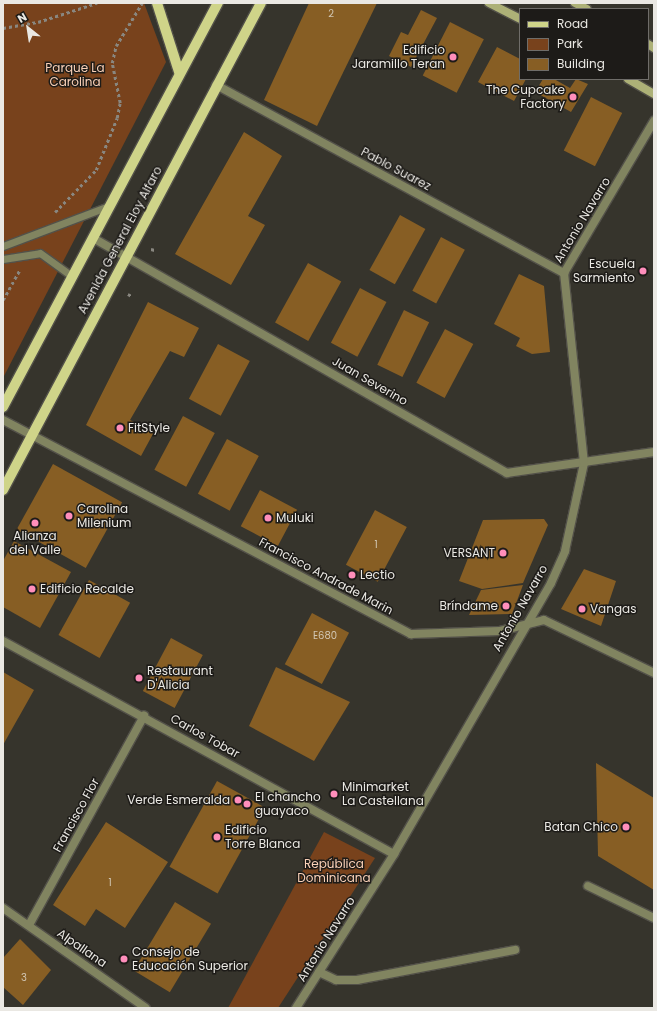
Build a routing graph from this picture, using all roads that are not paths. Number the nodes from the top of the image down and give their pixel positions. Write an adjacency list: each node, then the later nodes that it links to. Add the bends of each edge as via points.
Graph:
1 (157, 3): 8 (main road)
2 (218, 3): 8 (main road, Avenida General Eloy Alfaro)
3 (261, 3): 10 (main road, Avenida General Eloy Alfaro)
4 (489, 3): 7 (main road)
5 (575, 3): 6 (main road)
6 (585, 8)
7 (519, 18)
8 (179, 72): 13 (main road, Avenida General Eloy Alfaro)
9 (630, 80): 11 (main road)
10 (216, 85): 16 (main road, Avenida General Eloy Alfaro); 18 (street, Pablo Suarez)
11 (654, 94)
12 (654, 120): 18 (street, Antonio Navarro)
13 (109, 206): 14 (main road, Avenida General Eloy Alfaro); 15 (lane)
14 (92, 238): 16 (street, Juan Severino); 19 (main road, Avenida General Eloy Alfaro)
15 (3, 246)
16 (126, 257): 22 (main road, Avenida General Eloy Alfaro); 24 (street, Juan Severino, via 507,473)
17 (3, 259): 19 (lane, via 40,253)
18 (564, 273): 24 (street, Antonio Navarro)
19 (72, 276): 20 (main road, Avenida General Eloy Alfaro)
20 (3, 407)
21 (3, 420): 22 (street, Francisco Andrade Marin)
22 (32, 435): 25 (main road, Avenida General Eloy Alfaro); 26 (street, Francisco Andrade Marin, via 411,634 500,630)
23 (654, 452): 24 (street, Juan Severino)
24 (584, 463): 26 (street, Antonio Navarro, via 565,551 551,583)
25 (3, 490)
26 (525, 624): 28 (street, Francisco Andrade Marin, via 544,620); 30 (street, Antonio Navarro)
27 (3, 641): 29 (street, Carlos Tobar)
28 (654, 673)
29 (144, 716): 30 (street, Carlos Tobar); 34 (street, Francisco Flor)
30 (394, 854): 36 (street, Antonio Navarro)
31 (588, 886): 33 (street)
32 (3, 908): 34 (street, Alpallana)
33 (654, 918)
34 (29, 925): 37 (street, Alpallana)
35 (515, 950): 36 (street, via 357,980 336,980)
36 (319, 972): 38 (street, Antonio Navarro)
37 (146, 1008)
38 (296, 1008)

